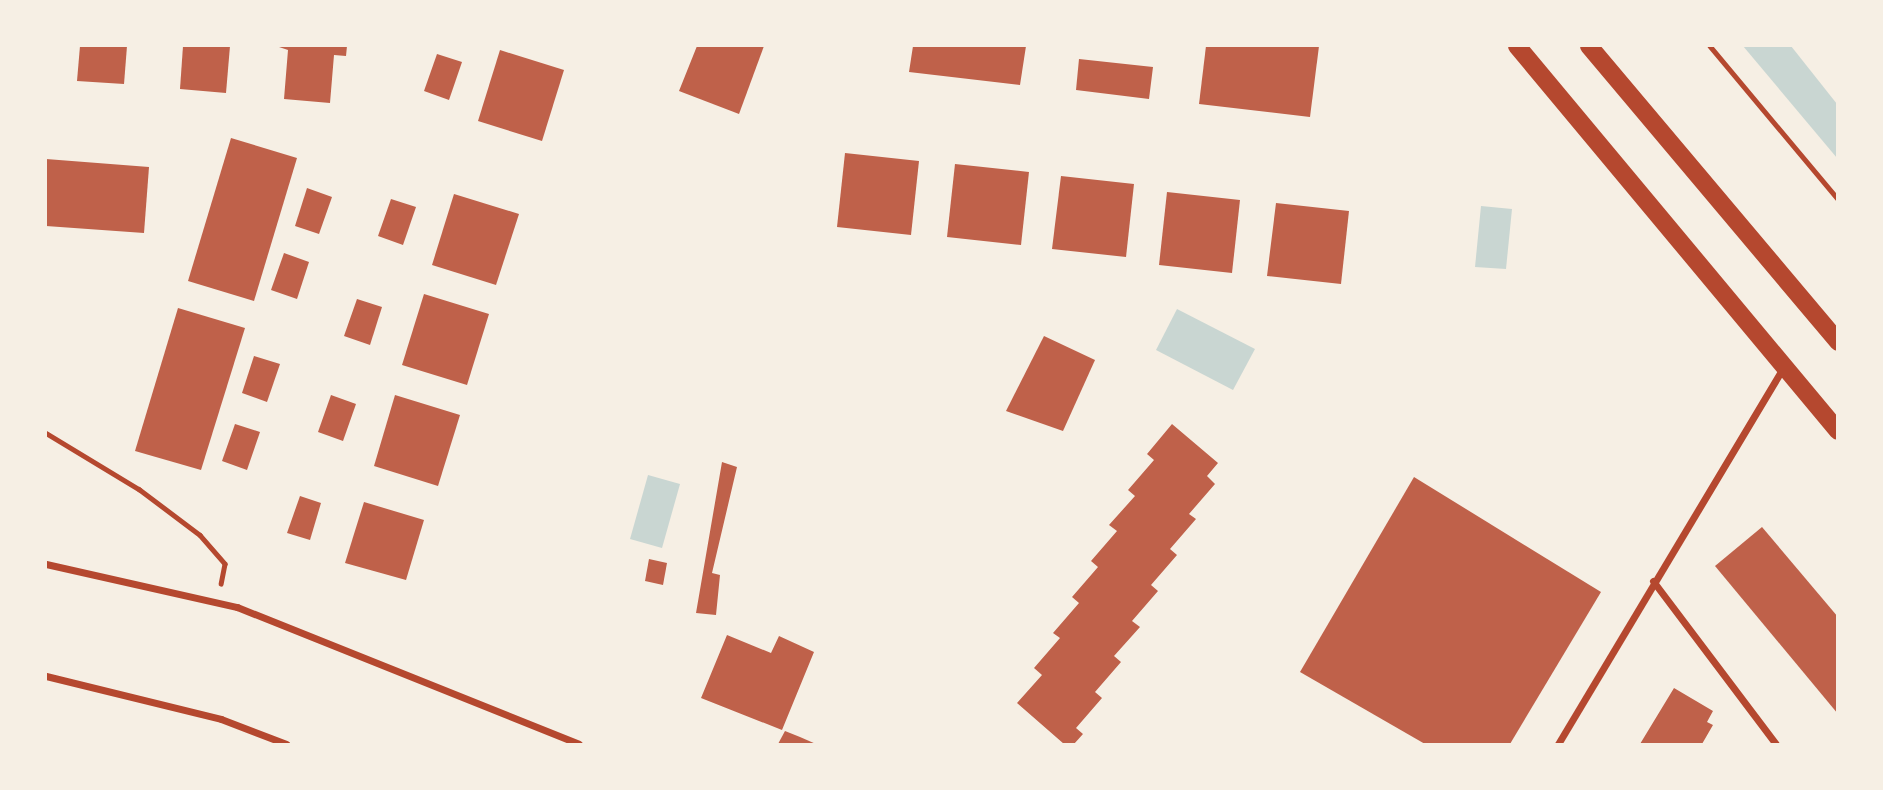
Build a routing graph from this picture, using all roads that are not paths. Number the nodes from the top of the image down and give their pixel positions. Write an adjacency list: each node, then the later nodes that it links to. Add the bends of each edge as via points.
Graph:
1 (1517, 46): 4 (main road)
2 (1589, 46): 3 (main road)
3 (1838, 342)
4 (1784, 367): 5 (main road); 7 (street)
5 (1838, 431)
6 (46, 564): 10 (street, via 217,602)
7 (1653, 581): 11 (street); 12 (street)
8 (46, 676): 9 (street, via 221,719)
9 (286, 744)
10 (579, 744)
11 (1558, 744)
12 (1776, 744)

